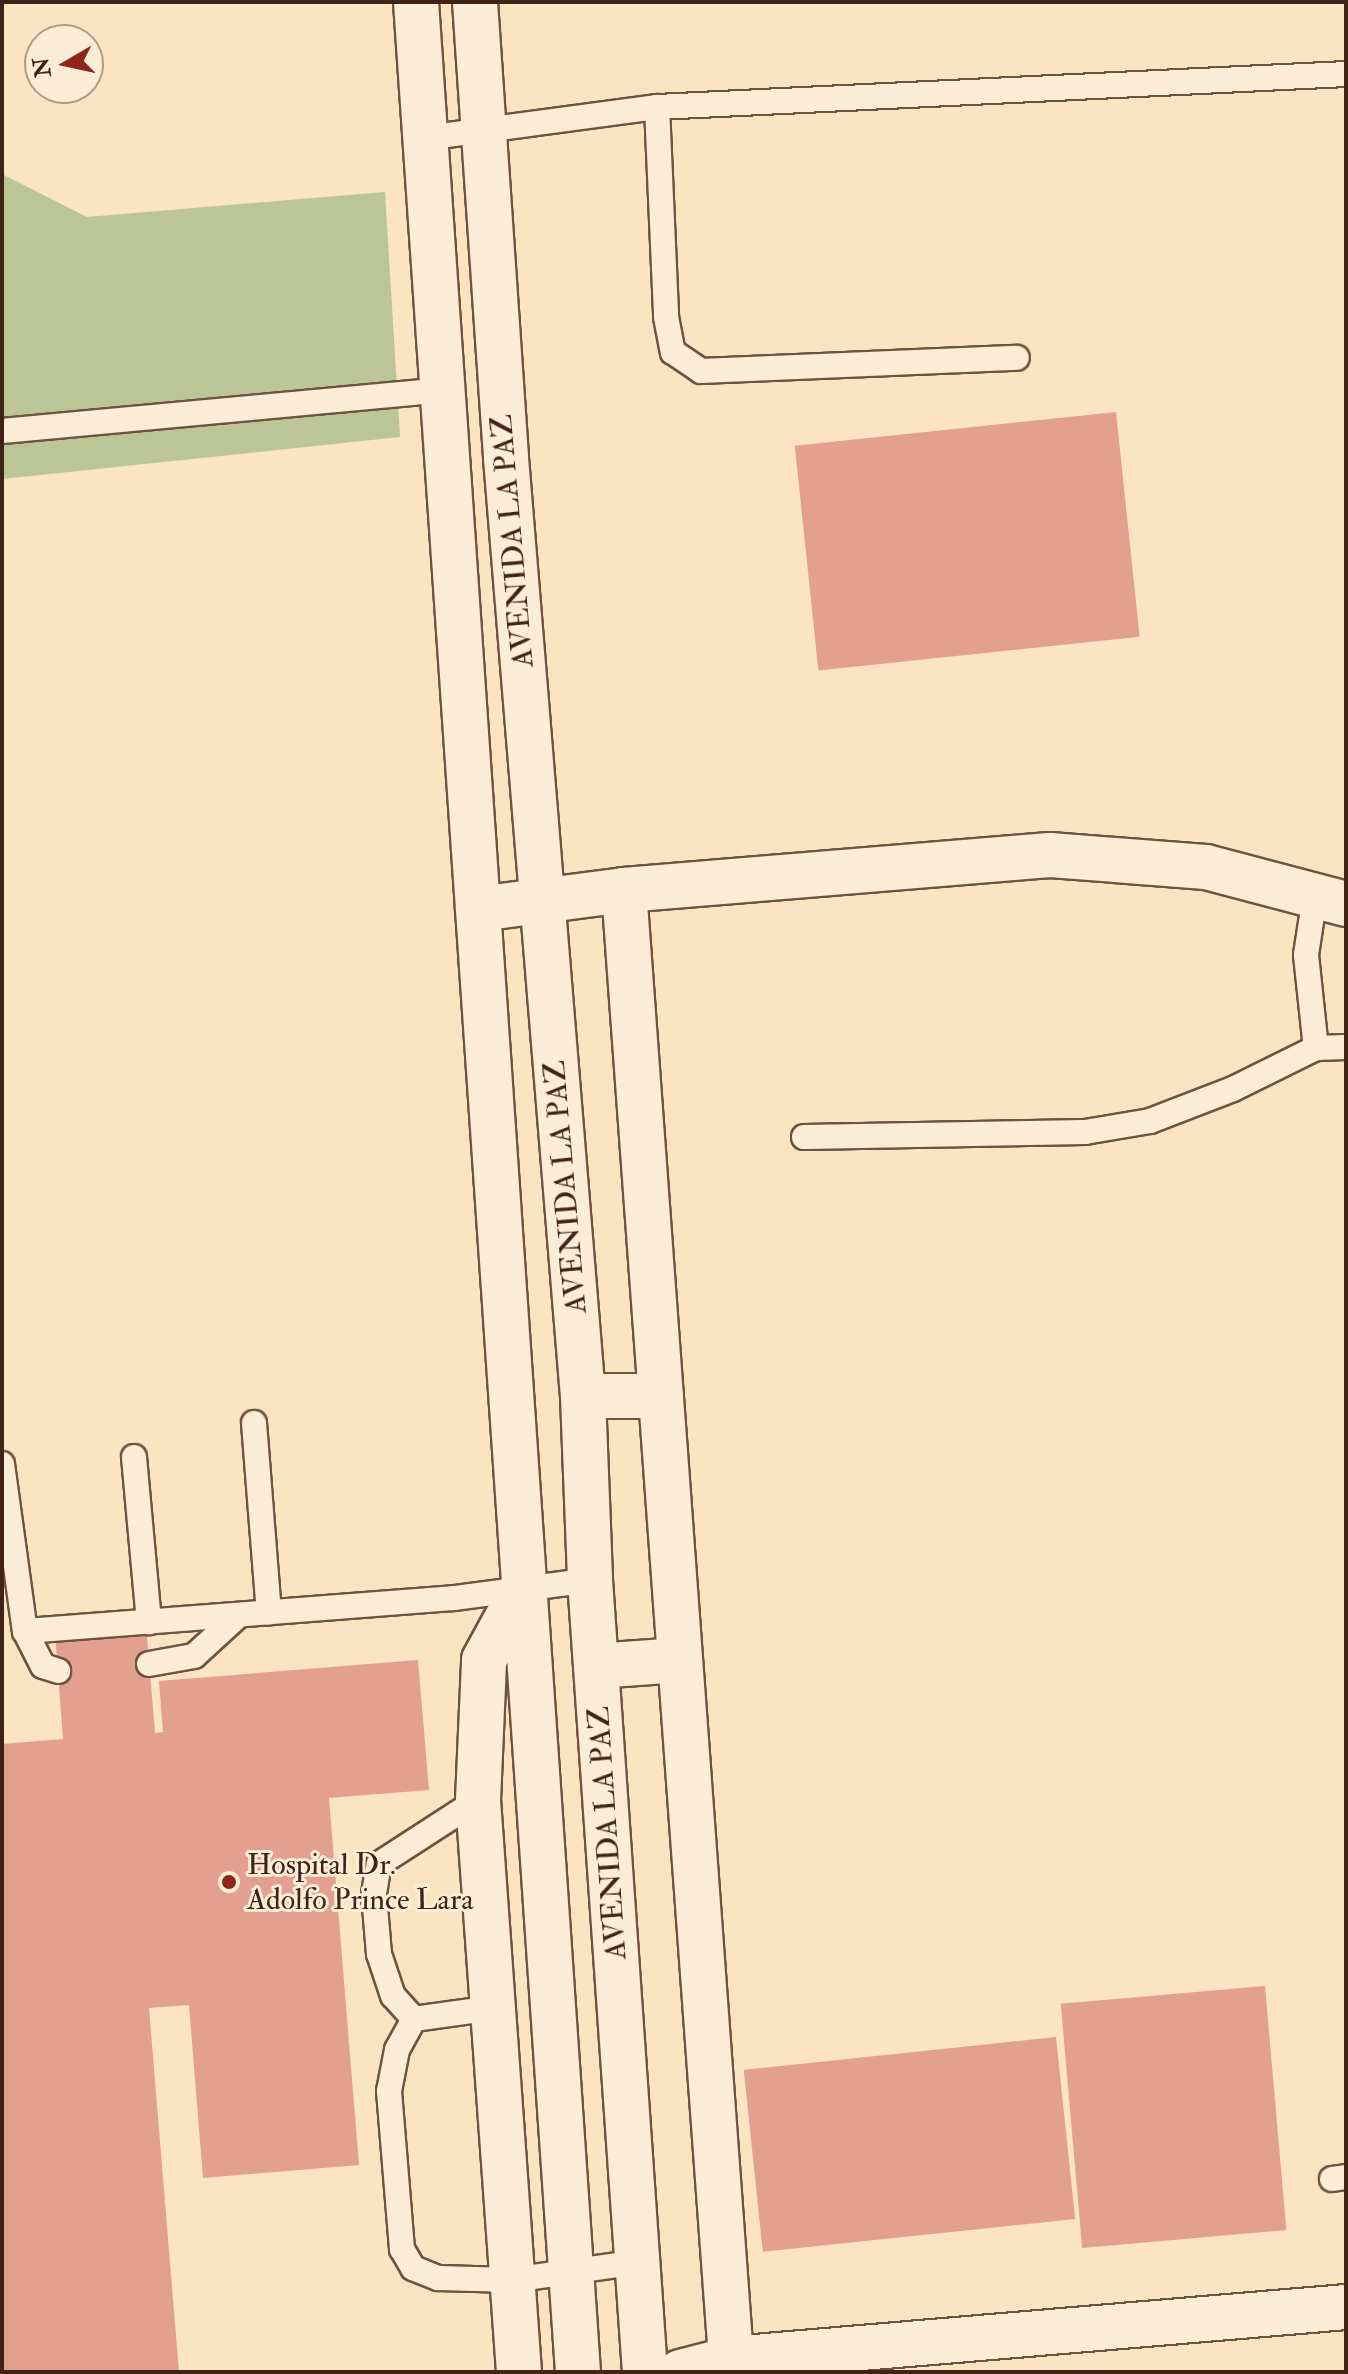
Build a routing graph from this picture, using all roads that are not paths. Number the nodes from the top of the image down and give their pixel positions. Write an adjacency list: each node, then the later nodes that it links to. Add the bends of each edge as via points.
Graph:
1 (416, 2): 6 (street, AVENIDA LA PAZ)
2 (475, 2): 5 (street, AVENIDA LA PAZ)
3 (1346, 74): 4 (lane)
4 (657, 107): 5 (lane); 7 (lane, via 666,317 673,352 701,371)
5 (484, 133): 6 (lane); 12 (street, AVENIDA LA PAZ)
6 (425, 138): 8 (street, AVENIDA LA PAZ)
7 (1017, 358)
8 (443, 390): 9 (lane); 13 (street, AVENIDA LA PAZ)
9 (2, 431)
10 (624, 890): 11 (street, via 1050,855 1206,867); 12 (street); 18 (street)
11 (1331, 900): 15 (lane, via 1306,955)
12 (542, 901): 13 (street); 17 (street, AVENIDA LA PAZ)
13 (478, 909): 23 (street, AVENIDA LA PAZ)
14 (1346, 1047): 15 (lane)
15 (1316, 1048): 16 (lane, via 1233,1089 1150,1121 1085,1132)
16 (804, 1137)
17 (583, 1396): 18 (street); 22 (street, AVENIDA LA PAZ)
18 (661, 1396): 28 (street)
19 (254, 1423): 24 (lane)
20 (134, 1457): 26 (lane)
21 (2, 1464): 27 (lane)
22 (590, 1580): 23 (lane); 30 (street, AVENIDA LA PAZ)
23 (521, 1592): 24 (lane); 32 (street, via 484,1660); 36 (street, AVENIDA LA PAZ)
24 (269, 1612): 25 (lane)
25 (239, 1615): 26 (lane); 29 (lane, via 194,1656)
26 (149, 1622): 27 (lane)
27 (25, 1631): 31 (lane, via 43,1666)
28 (680, 1660): 30 (street); 39 (street)
29 (149, 1664)
30 (596, 1666): 35 (street, AVENIDA LA PAZ)
31 (58, 1671)
32 (478, 1800): 33 (street); 34 (lane, via 379,1864 374,1894 379,1954 393,1996)
33 (493, 2008): 34 (lane); 37 (street)
34 (414, 2019): 37 (lane, via 397,2050 389,2091 402,2249 413,2268 438,2278)
35 (638, 2262): 36 (lane); 42 (street, AVENIDA LA PAZ)
36 (568, 2274): 37 (lane); 41 (street, AVENIDA LA PAZ)
37 (512, 2280): 40 (street)
38 (1346, 2307): 39 (street)
39 (732, 2365): 43 (street)
40 (519, 2372)
41 (578, 2372)
42 (645, 2372)
43 (680, 2372)

